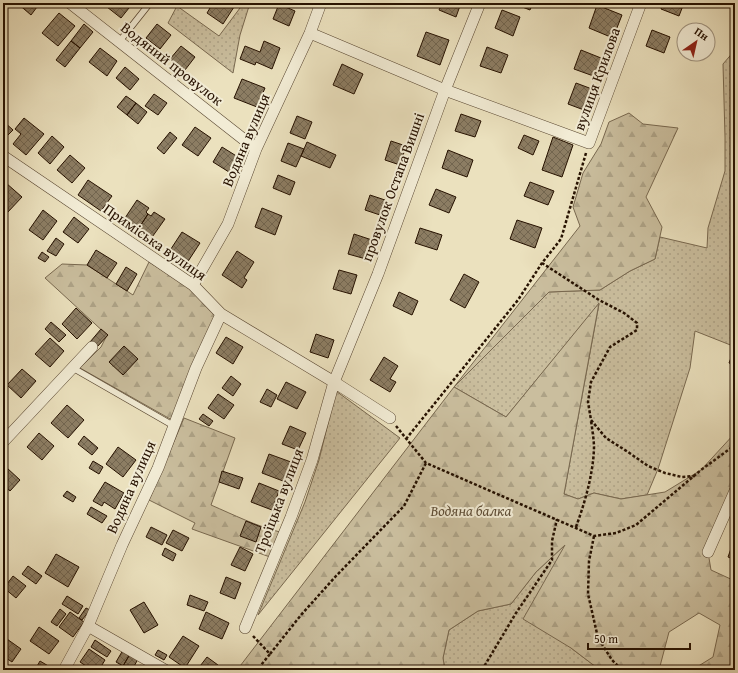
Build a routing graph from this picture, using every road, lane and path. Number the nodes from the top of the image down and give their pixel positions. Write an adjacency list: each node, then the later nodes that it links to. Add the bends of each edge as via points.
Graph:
1 (70, 3): 7 (street, Водяний провулок)
2 (150, 3): 7 (lane)
3 (321, 3): 6 (street, Водяна вулиця)
4 (480, 3): 8 (street, провулок Остапа Вишні)
5 (641, 3): 9 (street, вулиця Крилова)
6 (310, 33): 8 (street); 10 (street, Водяна вулиця)
7 (119, 42): 10 (street, Водяний провулок)
8 (445, 90): 9 (street); 17 (street, провулок Остапа Вишні, via 380,267)
9 (589, 143): 12 (path, via 561,239)
10 (256, 149): 13 (street, Водяна вулиця, via 228,224)
11 (3, 156): 13 (street, Приміська вулиця)
12 (542, 263): 19 (path, via 636,323 637,330 610,347 591,382 588,402); 21 (path, via 518,300)
13 (193, 285): 14 (street, Приміська вулиця)
14 (221, 314): 17 (street, Приміська вулиця); 20 (street, Водяна вулиця, via 196,368)
15 (92, 347): 16 (street)
16 (73, 368): 20 (lane); 22 (street)
17 (334, 382): 18 (street, Приміська вулиця); 32 (street, Троїцька вулиця, via 312,460)
18 (390, 418): 21 (path)
19 (591, 420): 25 (path, via 606,438 648,466 682,477); 28 (path, via 594,448 592,471)
20 (174, 426): 31 (street, Водяна вулиця)
21 (406, 439): 24 (path)
22 (3, 442)
23 (735, 445): 25 (path)
24 (426, 463): 27 (path); 33 (path, via 404,506 336,576)
25 (695, 476): 29 (path, via 636,525 616,534)
26 (735, 491): 30 (street)
27 (557, 519): 28 (path); 37 (path, via 552,541 552,560)
28 (576, 527): 29 (path)
29 (594, 536): 38 (path, via 589,561 588,594 598,638)
30 (708, 552)
31 (88, 626): 34 (street, Водяна вулиця); 35 (street)
32 (245, 628): 33 (path)
33 (270, 654): 36 (path)
34 (64, 670)
35 (165, 670)
36 (257, 670)
37 (482, 670)
38 (622, 670)

